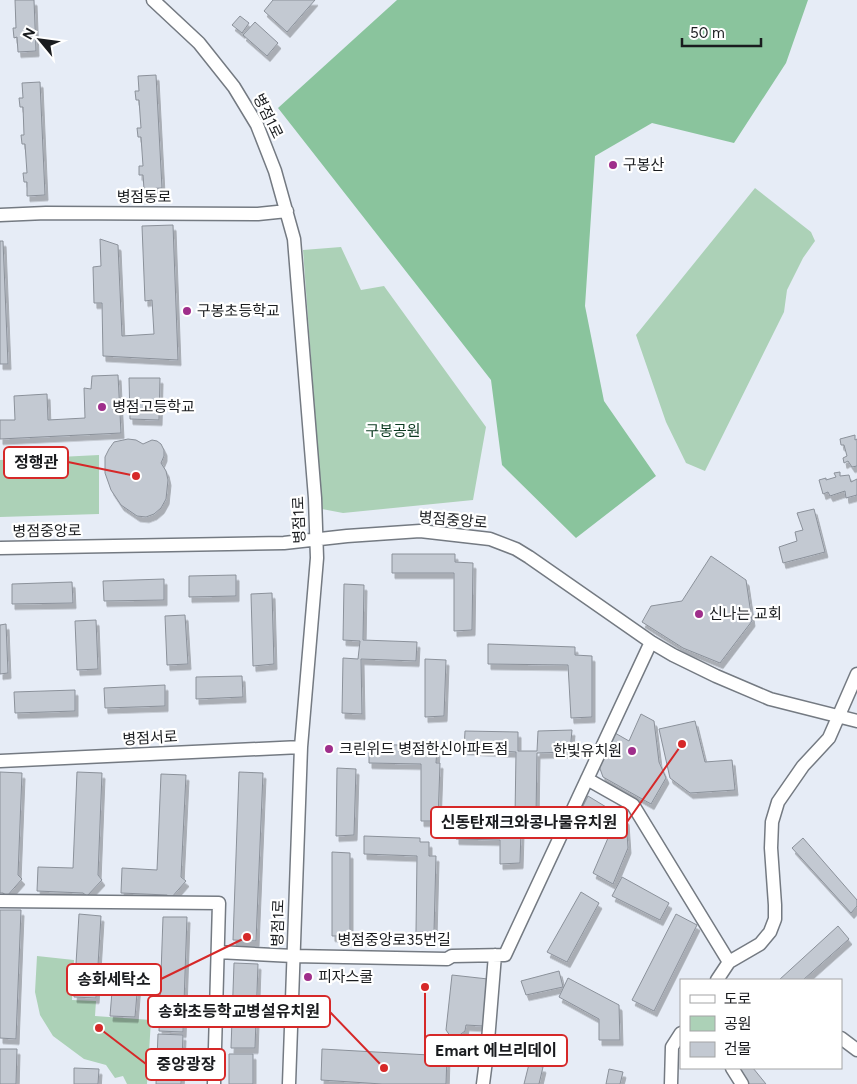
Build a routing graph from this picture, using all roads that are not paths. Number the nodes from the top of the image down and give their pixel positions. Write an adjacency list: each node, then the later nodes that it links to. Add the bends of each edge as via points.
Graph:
1 (153, 0): 2 (street, 병점1로, via 199,43 234,86 256,124)
2 (287, 210): 3 (street, 병점동로, via 243,214); 4 (street, 병점1로, via 294,240)
3 (0, 215)
4 (316, 540): 5 (street, 병점중앙로); 6 (street, 병점중앙로, via 420,532 490,539 529,557); 10 (street, 병점1로)
5 (0, 548)
6 (652, 642): 8 (street, 병점중앙로, via 716,676 770,699); 12 (street)
7 (857, 674): 8 (street)
8 (839, 716): 9 (street, 병점중앙로); 17 (street, via 830,738 790,782 778,802 772,822 776,905 770,932 760,944)
9 (857, 721)
10 (301, 747): 11 (street, 병점서로); 16 (street, 병점1로)
11 (0, 761)
12 (588, 779): 15 (street, via 505,955); 17 (street, via 633,805)
13 (0, 901): 14 (street, via 219,903)
14 (218, 952): 16 (street, 병점중앙로35번길); 23 (street)
15 (495, 955): 16 (street, 병점중앙로35번길, via 452,956 447,959); 25 (street)
16 (293, 956): 24 (street, 병점1로)
17 (729, 962): 18 (street)
18 (718, 979)
19 (680, 1034): 26 (street, via 672,1047)
20 (842, 1039): 21 (street)
21 (857, 1050)
22 (733, 1069): 27 (street)
23 (214, 1084)
24 (288, 1084)
25 (482, 1084)
26 (671, 1084)
27 (742, 1084)

